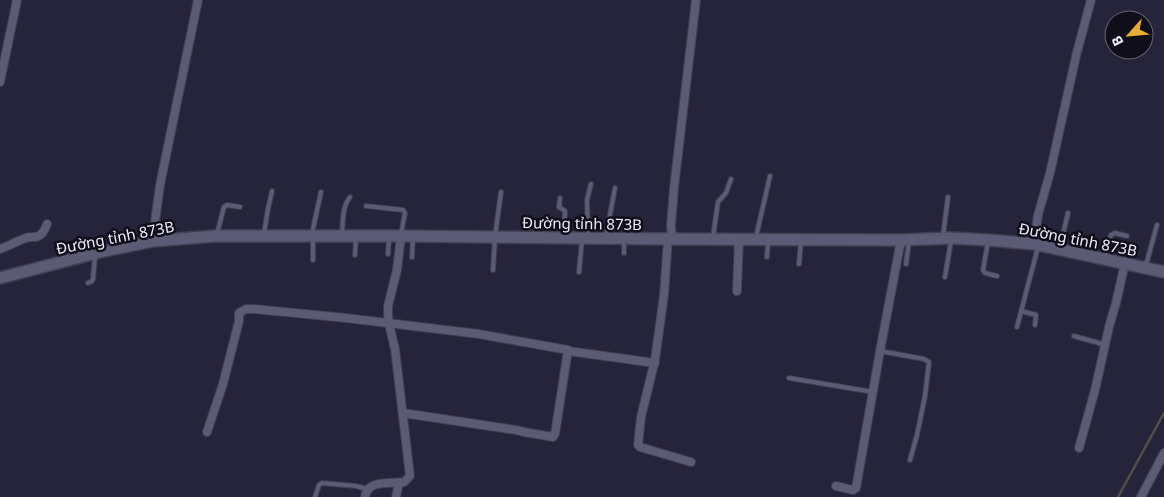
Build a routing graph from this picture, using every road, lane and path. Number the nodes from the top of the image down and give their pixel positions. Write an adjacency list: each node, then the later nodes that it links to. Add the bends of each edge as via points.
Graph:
1 (17, 0): 5 (street)
2 (198, 0): 43 (street, via 160,185)
3 (696, 0): 35 (street)
4 (1091, 0): 44 (street, via 1038,215)
5 (0, 82)
6 (770, 176): 38 (lane)
7 (731, 179): 36 (lane, via 726,193 718,202)
8 (591, 184): 31 (lane)
9 (615, 188): 32 (lane)
10 (272, 191): 22 (lane)
11 (321, 192): 23 (lane)
12 (501, 192): 29 (lane)
13 (948, 197): 33 (lane)
14 (350, 198): 24 (lane, via 344,210)
15 (560, 198): 30 (lane, via 559,207 566,211)
16 (366, 206): 27 (lane, via 403,210)
17 (240, 207): 21 (lane, via 227,205 223,208)
18 (1068, 212): 46 (lane)
19 (47, 224): 45 (street, via 38,236 30,236)
20 (1157, 225): 58 (lane)
21 (216, 236): 22 (main road, Đường tỉnh 873B); 43 (main road, Đường tỉnh 873B)
22 (264, 236): 23 (main road, Đường tỉnh 873B)
23 (312, 236): 24 (main road, Đường tỉnh 873B); 54 (lane)
24 (342, 236): 25 (main road, Đường tỉnh 873B)
25 (356, 236): 26 (main road, Đường tỉnh 873B); 50 (lane)
26 (389, 236): 27 (main road, Đường tỉnh 873B); 49 (lane)
27 (407, 236): 29 (main road, Đường tỉnh 873B); 52 (lane); 68 (street, via 388,306)
28 (1127, 236): 53 (lane, via 1115,233 1111,236)
29 (495, 237): 30 (main road, Đường tỉnh 873B); 59 (lane)
30 (563, 238): 31 (main road, Đường tỉnh 873B)
31 (585, 238): 32 (main road, Đường tỉnh 873B); 60 (lane)
32 (606, 238): 34 (main road, Đường tỉnh 873B)
33 (947, 238): 41 (main road, Đường tỉnh 873B); 42 (main road, Đường tỉnh 873B); 63 (lane)
34 (624, 239): 35 (main road, Đường tỉnh 873B); 48 (lane)
35 (670, 239): 36 (main road, Đường tỉnh 873B); 75 (street)
36 (712, 239): 37 (main road, Đường tỉnh 873B)
37 (739, 239): 38 (main road, Đường tỉnh 873B); 66 (street)
38 (756, 239): 39 (main road, Đường tỉnh 873B)
39 (768, 239): 40 (main road, Đường tỉnh 873B); 51 (lane)
40 (801, 239): 41 (main road, Đường tỉnh 873B); 56 (lane)
41 (905, 240): 57 (lane); 74 (street)
42 (988, 240): 44 (main road, Đường tỉnh 873B); 62 (lane, via 983,270)
43 (153, 241): 47 (main road, Đường tỉnh 873B)
44 (1037, 244): 46 (main road, Đường tỉnh 873B); 67 (lane)
45 (0, 249)
46 (1060, 249): 53 (main road, Đường tỉnh 873B)
47 (95, 253): 64 (main road, Đường tỉnh 873B); 65 (lane, via 93,279)
48 (624, 253)
49 (388, 254)
50 (355, 255)
51 (767, 256)
52 (412, 257)
53 (1104, 258): 55 (main road, Đường tỉnh 873B)
54 (313, 260)
55 (1125, 263): 58 (main road, Đường tỉnh 873B); 72 (street)
56 (799, 264)
57 (906, 264)
58 (1146, 268): 61 (main road, Đường tỉnh 873B)
59 (493, 270)
60 (579, 272)
61 (1164, 272)
62 (997, 276)
63 (945, 277)
64 (0, 278)
65 (88, 283)
66 (737, 291)
67 (1022, 311): 69 (lane, via 1036,315); 70 (lane)
68 (389, 324): 73 (street, via 479,334); 78 (street); 79 (street, via 285,311 240,311 223,384)
69 (1035, 325)
70 (1017, 327)
71 (1074, 336): 72 (lane)
72 (1106, 345): 80 (street)
73 (568, 350): 75 (street); 78 (street, via 553,437)
74 (880, 351): 77 (street); 82 (lane, via 929,362 925,396)
75 (654, 363): 83 (street, via 638,445)
76 (789, 378): 77 (lane)
77 (873, 392): 85 (street, via 856,488)
78 (402, 413): 84 (street, via 410,476)
79 (207, 432)
80 (1079, 448)
81 (1164, 453): 90 (street)
82 (910, 460)
83 (691, 462)
84 (399, 483): 86 (street, via 380,483); 89 (street)
85 (836, 486)
86 (368, 489): 87 (lane, via 322,483); 88 (street)
87 (316, 497)
88 (365, 497)
89 (396, 497)
90 (1141, 497)

